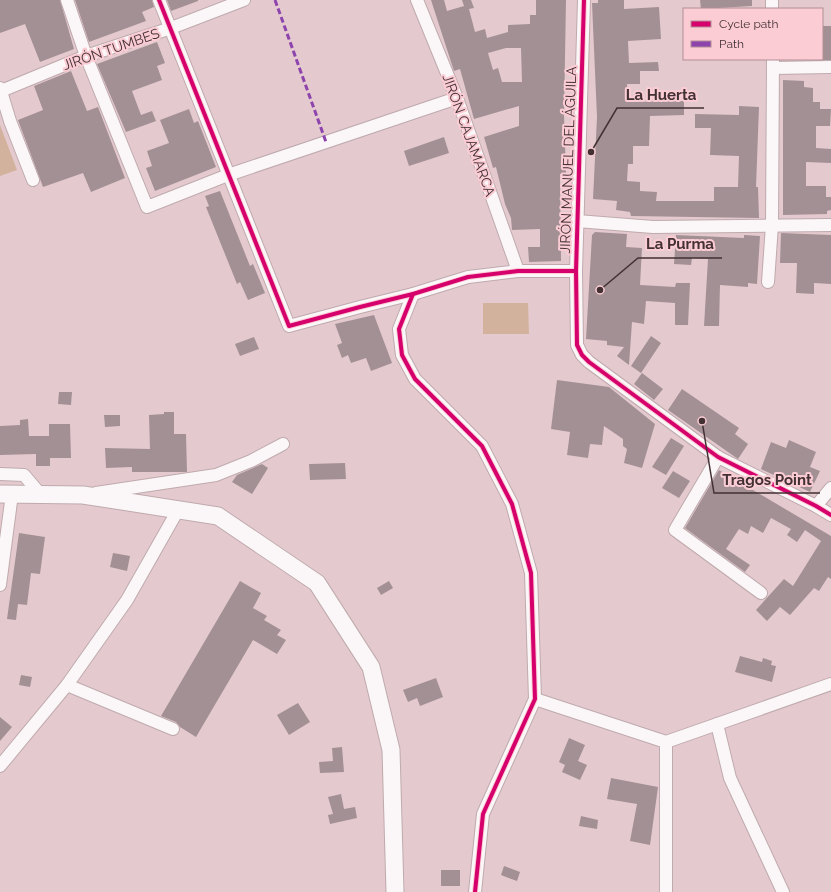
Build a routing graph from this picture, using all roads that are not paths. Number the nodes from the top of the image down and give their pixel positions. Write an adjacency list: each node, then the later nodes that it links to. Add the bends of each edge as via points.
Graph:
1 (67, 0): 7 (street)
2 (159, 0): 6 (street)
3 (244, 0): 6 (street, JIRÓN TUMBES)
4 (416, 0): 11 (street, JIRÓN CAJAMARCA)
5 (584, 0): 14 (street, JIRÓN MANUEL DEL ÁGUILA)
6 (170, 28): 7 (street, JIRÓN TUMBES); 12 (street)
7 (86, 56): 10 (street, JIRÓN TUMBES); 12 (street, via 147,207)
8 (773, 63): 9 (street); 15 (street)
9 (831, 67)
10 (0, 90): 13 (street)
11 (457, 98): 12 (street); 17 (street, JIRÓN CAJAMARCA)
12 (226, 169): 20 (street, via 289,326)
13 (33, 180)
14 (578, 221): 15 (street, via 654,227); 18 (street, JIRÓN MANUEL DEL ÁGUILA)
15 (772, 225): 16 (street); 19 (street)
16 (831, 225)
17 (518, 270): 18 (street); 20 (street, via 468,277)
18 (576, 271): 22 (street, JIRÓN MANUEL DEL ÁGUILA, via 577,345 582,354 589,362)
19 (768, 282)
20 (413, 294): 35 (street, via 399,329 402,355 415,379 482,446 512,504 531,573)
21 (283, 444): 27 (street, via 251,462 216,475)
22 (718, 457): 28 (street); 32 (street, via 675,530)
23 (0, 474): 26 (street, via 24,475)
24 (831, 488): 28 (street)
25 (6, 494): 26 (highway); 31 (street)
26 (41, 495): 27 (highway)
27 (83, 496): 29 (highway)
28 (816, 506): 30 (street)
29 (178, 510): 34 (street, via 127,600); 40 (highway, via 218,516 316,583 371,667 391,750)
30 (831, 515)
31 (0, 585)
32 (761, 594)
33 (831, 684): 36 (street)
34 (67, 685): 37 (street); 39 (street)
35 (535, 699): 38 (street); 41 (street, via 483,814)
36 (716, 724): 38 (street); 43 (street, via 730,778)
37 (173, 729)
38 (666, 742): 42 (street)
39 (0, 766)
40 (396, 892)
41 (475, 892)
42 (666, 892)
43 (783, 892)

